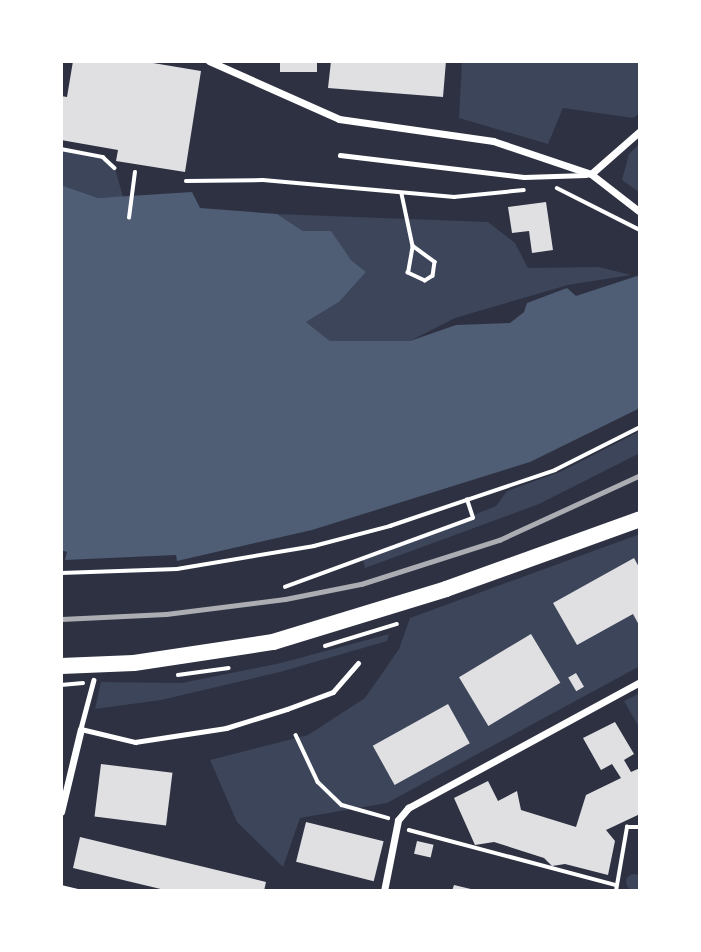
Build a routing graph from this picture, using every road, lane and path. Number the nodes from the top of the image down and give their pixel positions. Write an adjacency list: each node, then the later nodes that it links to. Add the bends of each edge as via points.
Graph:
1 (209, 61): 3 (street)
2 (233, 61): 3 (lane)
3 (230, 71): 9 (street, via 339,119 493,142)
4 (640, 131): 9 (street)
5 (61, 149): 7 (path, via 103,157)
6 (340, 155): 9 (lane, via 524,177)
7 (115, 168)
8 (135, 172): 14 (path)
9 (591, 174): 13 (street); 15 (path, via 554,187)
10 (186, 181): 12 (path, via 263,180)
11 (529, 190): 12 (path, via 454,197)
12 (402, 194): 16 (path)
13 (640, 212)
14 (129, 218)
15 (640, 230)
16 (413, 246): 16 (path, via 435,262 433,276 425,281 408,273)
17 (640, 427): 18 (path, via 555,470)
18 (467, 500): 20 (path, via 314,546 177,569); 21 (path, via 473,518)
19 (640, 519): 23 (highway, via 446,589 273,642 134,663)
20 (61, 573)
21 (285, 587)
22 (358, 663): 26 (lane, via 333,692 226,728 135,742)
23 (61, 666)
24 (94, 680): 26 (lane)
25 (640, 682): 29 (street, via 408,808)
26 (81, 729): 28 (street)
27 (296, 735): 29 (path, via 318,782 342,805)
28 (61, 812)
29 (398, 820): 32 (path, via 408,830); 34 (street)
30 (640, 827): 32 (path, via 627,827)
31 (61, 887): 33 (path)
32 (616, 888)
33 (79, 891)
34 (384, 891)

